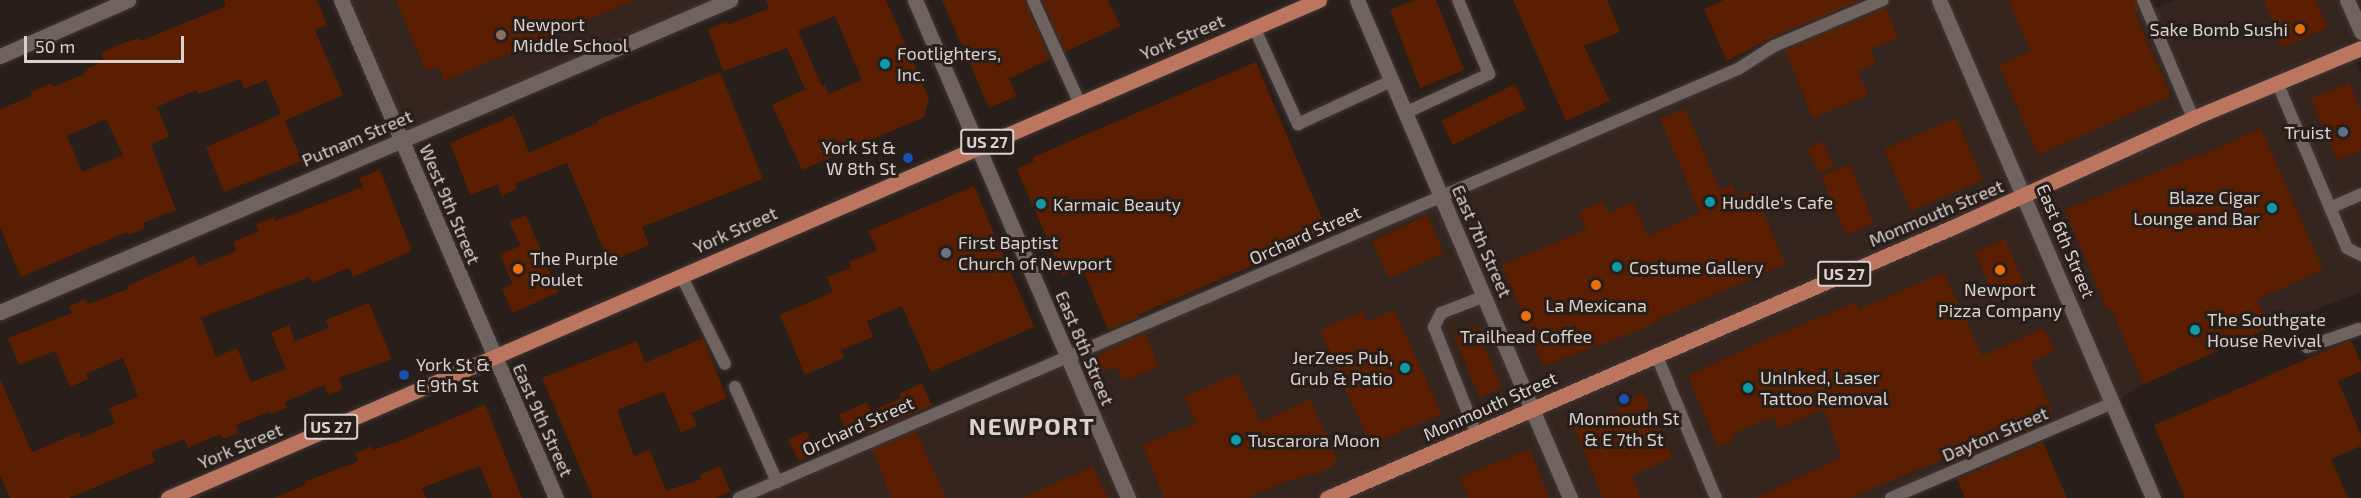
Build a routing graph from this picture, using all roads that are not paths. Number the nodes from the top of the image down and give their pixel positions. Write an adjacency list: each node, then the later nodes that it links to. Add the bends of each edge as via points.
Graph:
1 (128, 0): 16 (street)
2 (341, 0): 22 (street, West 9th Street)
3 (730, 0): 22 (street, Putnam Street)
4 (915, 0): 23 (street, East 8th Street)
5 (1033, 0): 19 (lane)
6 (1319, 0): 13 (main road, York Street / US 27)
7 (1357, 0): 17 (street, East 7th Street)
8 (1458, 0): 20 (lane, via 1489,74)
9 (1883, 0): 26 (lane, Orchard Street, via 1774,46 1738,69)
10 (1940, 0): 25 (street, East 6th Street)
11 (2143, 0): 21 (lane)
12 (2347, 0): 14 (street)
13 (1254, 27): 17 (lane, via 1298,124); 19 (main road, York Street / US 27)
14 (2361, 32)
15 (2361, 48): 18 (main road, Monmouth Street / US 27)
16 (0, 56)
17 (1391, 81): 20 (street, East 7th Street)
18 (2277, 82): 21 (main road, Monmouth Street / US 27); 27 (lane)
19 (1079, 102): 23 (main road, York Street / US 27)
20 (1405, 112): 26 (street, East 7th Street)
21 (2193, 118): 25 (main road, Monmouth Street / US 27)
22 (402, 141): 31 (street, Putnam Street); 36 (street, West 9th Street)
23 (976, 147): 29 (main road, York Street / US 27); 35 (street, East 8th Street)
24 (2361, 194): 27 (lane)
25 (2025, 195): 34 (main road, Monmouth Street / US 27); 39 (street, East 6th Street)
26 (1440, 196): 30 (street, East 7th Street); 35 (lane, Orchard Street)
27 (2330, 208): 28 (lane, via 2347,249)
28 (2361, 255)
29 (681, 275): 36 (main road, York Street / US 27); 37 (lane)
30 (1485, 296): 40 (street, East 7th Street); 41 (lane, via 1441,313 1434,327)
31 (0, 312)
32 (2360, 331): 33 (lane)
33 (2307, 347)
34 (1656, 354): 40 (main road, Monmouth Street / US 27); 50 (lane)
35 (1067, 356): 42 (lane, Orchard Street); 47 (street, East 8th Street)
36 (495, 357): 44 (main road, York Street / US 27); 45 (street, East 9th Street)
37 (725, 364)
38 (735, 387): 42 (lane)
39 (2113, 403): 43 (street, East 6th Street); 51 (lane, Dayton Street)
40 (1534, 408): 41 (main road, Monmouth Street / US 27); 49 (street, East 7th Street)
41 (1476, 433): 48 (main road, Monmouth Street / US 27)
42 (777, 482): 46 (lane, Orchard Street)
43 (2150, 497)
44 (168, 498)
45 (556, 498)
46 (739, 498)
47 (1128, 498)
48 (1327, 498)
49 (1570, 498)
50 (1716, 498)
51 (1891, 498)

